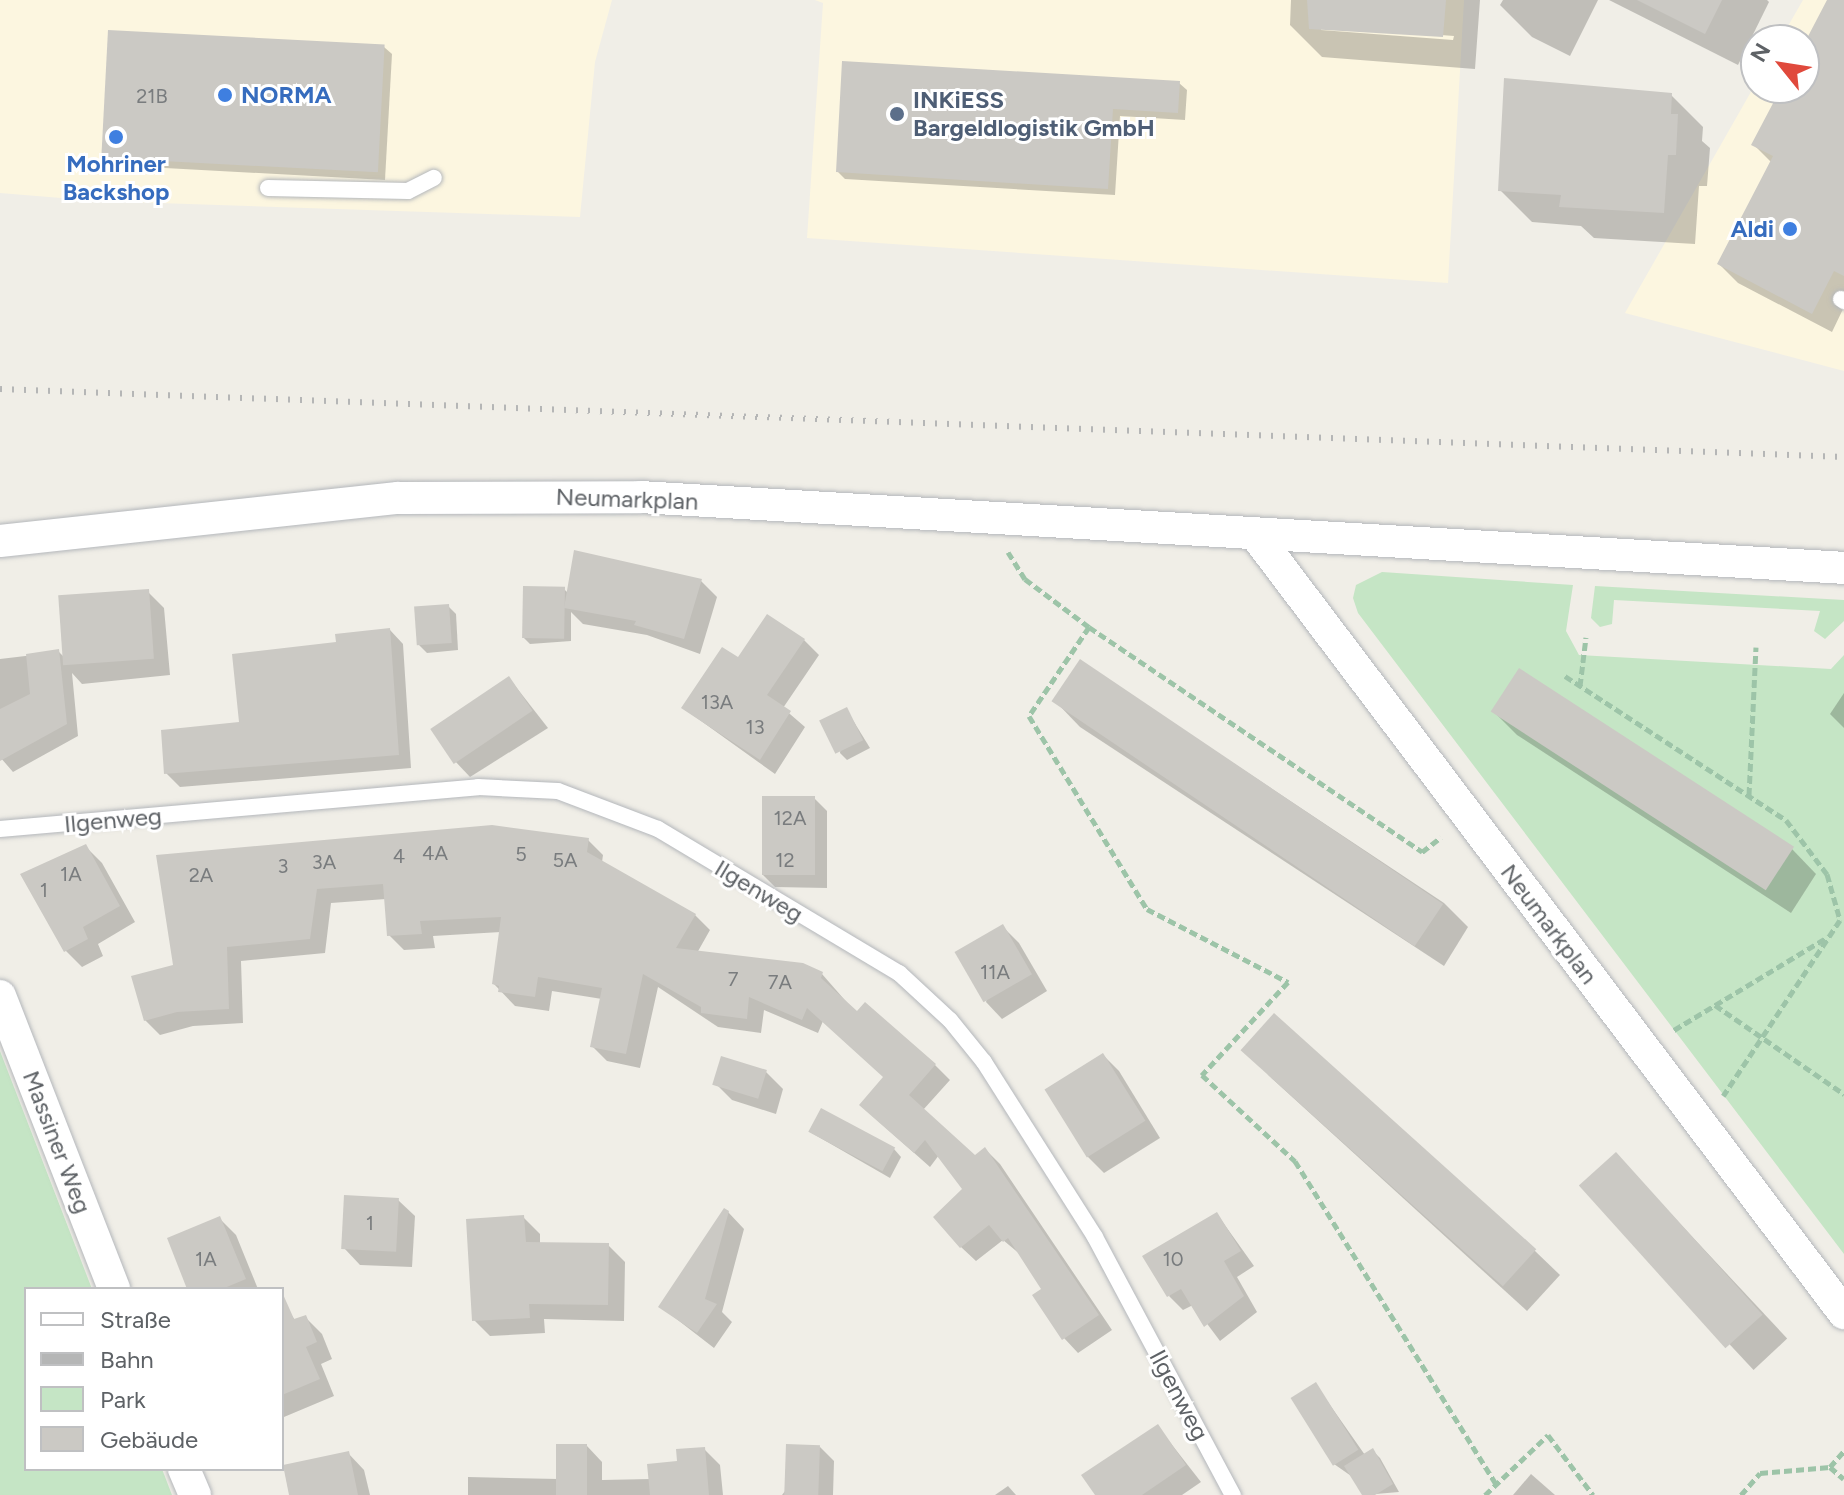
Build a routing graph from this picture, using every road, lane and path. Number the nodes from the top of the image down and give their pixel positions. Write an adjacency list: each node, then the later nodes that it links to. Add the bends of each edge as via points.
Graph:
1 (434, 178): 2 (lane, via 408,191)
2 (268, 188)
3 (1255, 534): 4 (street, Neumarkplan, via 655,498 514,496 398,498); 6 (street, Neumarkplan); 24 (street, Neumarkplan)
4 (0, 541)
5 (1004, 544): 7 (path, via 1025,579)
6 (1844, 568)
7 (1089, 627): 14 (path, via 1422,852); 29 (path, via 1029,716 1147,909 1288,982 1202,1075 1295,1161)
8 (1586, 637): 11 (path)
9 (1756, 647): 12 (path)
10 (1565, 676): 11 (path)
11 (1580, 686): 12 (path)
12 (1749, 795): 15 (path, via 1786,820 1827,874)
13 (0, 829): 31 (lane, Ilgenweg, via 478,787 558,791 658,829 899,973 950,1020 984,1062 1095,1237)
14 (1448, 832)
15 (1842, 921): 16 (path)
16 (1829, 936): 18 (path); 20 (path)
17 (0, 996): 23 (street, Massiner Weg)
18 (1715, 1005): 19 (path); 20 (path)
19 (1666, 1035)
20 (1762, 1037): 21 (path); 22 (path)
21 (1844, 1094)
22 (1718, 1104)
23 (113, 1287)
24 (1844, 1313)
25 (1844, 1451): 26 (path)
26 (1830, 1467): 28 (path); 34 (path, via 1760,1473)
27 (185, 1471): 30 (street)
28 (1844, 1479)
29 (1496, 1484): 32 (path); 33 (path, via 1548,1435)
30 (195, 1495)
31 (1233, 1495)
32 (1485, 1495)
33 (1593, 1495)
34 (1741, 1495)

